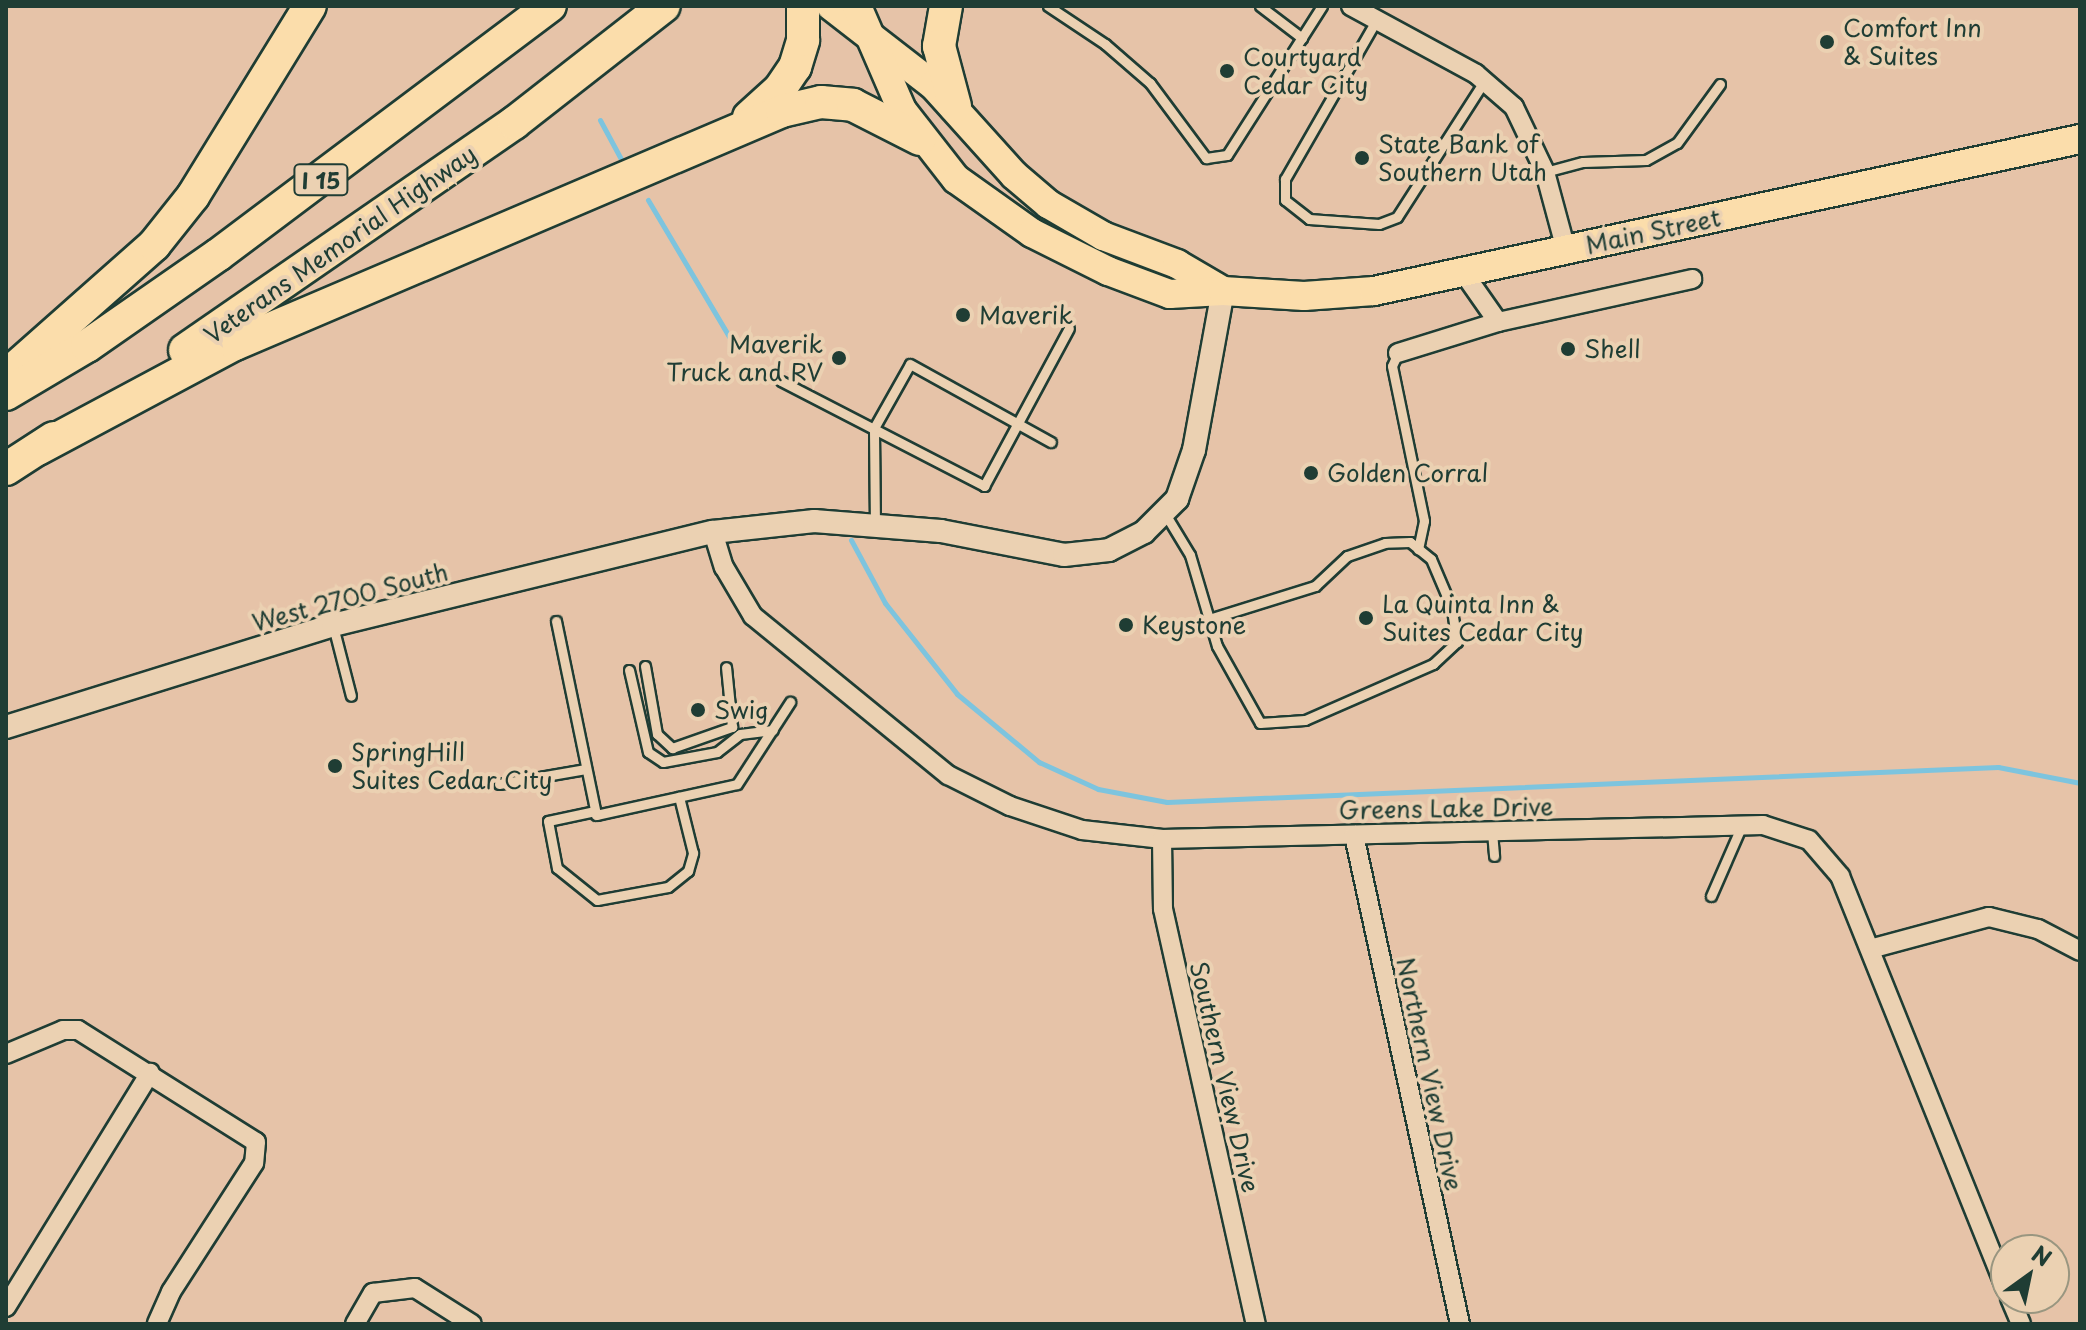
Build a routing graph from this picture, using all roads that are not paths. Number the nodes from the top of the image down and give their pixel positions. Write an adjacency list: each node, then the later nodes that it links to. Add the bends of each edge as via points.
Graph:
1 (310, 6): 29 (highway, via 193,196 154,245)
2 (550, 6): 31 (highway, I 15, via 218,255 87,346)
3 (664, 6): 35 (highway, Veterans Memorial Highway / I 15, via 514,123)
4 (803, 6): 18 (highway, via 803,40 790,75)
5 (831, 6): 14 (main road)
6 (857, 6): 14 (main road, Main Street)
7 (946, 6): 17 (highway, via 940,55)
8 (1048, 6): 13 (lane, via 1105,44 1150,83 1206,158 1227,155)
9 (1260, 6): 13 (lane)
10 (1322, 6): 13 (lane)
11 (1351, 6): 12 (street)
12 (1377, 19): 15 (street); 15 (lane, via 1285,179 1285,200 1309,219 1379,224 1397,217)
13 (1302, 38)
14 (871, 39): 17 (main road); 19 (main road, Main Street, via 892,91)
15 (1485, 80): 21 (street, via 1514,107)
16 (1720, 84): 21 (lane, via 1677,143 1646,160 1583,162)
17 (955, 106): 25 (main road, via 1014,175 1048,204 1103,236 1177,264)
18 (737, 127): 19 (highway, via 800,106 843,103 873,112); 35 (highway, via 591,197 235,344)
19 (920, 139): 25 (main road, Main Street, via 981,201 1081,258 1170,294)
20 (2080, 139): 22 (main road, Main Street)
21 (1545, 172): 22 (street)
22 (1566, 250): 23 (main road, Main Street)
23 (1463, 272): 25 (main road, Main Street, via 1327,296); 26 (street)
24 (1692, 279): 26 (street)
25 (1223, 291): 37 (street, West 2700 South, via 1194,450 1177,499)
26 (1498, 322): 28 (street)
27 (1069, 328): 32 (lane)
28 (1398, 353): 40 (lane, via 1392,366 1424,521)
29 (6, 376)
30 (781, 381): 33 (lane)
31 (6, 394)
32 (1018, 424): 33 (lane, via 984,486); 33 (lane, via 910,364); 34 (lane)
33 (874, 428): 38 (lane)
34 (1051, 442)
35 (38, 449): 36 (highway, Veterans Memorial Highway / I 15)
36 (6, 469)
37 (1164, 512): 38 (street, West 2700 South, via 1144,532 1109,550 1064,555 941,531); 41 (lane, via 1190,555)
38 (875, 526): 39 (street, West 2700 South, via 814,521)
39 (713, 532): 43 (street, West 2700 South); 59 (street, Greens Lake Drive, via 724,567 753,616 948,775 1010,806 1082,830)
40 (1418, 549): 41 (lane, via 1410,542 1360,551 1347,556 1315,586); 41 (lane, via 1431,559 1446,594 1457,642 1433,664 1305,720 1260,723 1229,670)
41 (1209, 619)
42 (556, 621): 52 (lane)
43 (333, 625): 47 (lane); 49 (street, West 2700 South)
44 (645, 666): 50 (lane, via 662,742 672,748)
45 (726, 667): 50 (lane)
46 (629, 670): 50 (lane, via 648,752 663,762 717,752)
47 (351, 696)
48 (790, 702): 51 (lane)
49 (6, 727)
50 (736, 730): 51 (lane)
51 (773, 730): 54 (lane, via 737,784)
52 (586, 769): 53 (lane); 55 (lane)
53 (499, 784)
54 (679, 797): 55 (lane, via 596,815); 55 (lane, via 693,853 688,871 668,887 597,900 557,868 548,821)
55 (595, 811)
56 (1742, 825): 57 (street, Greens Lake Drive); 61 (lane); 62 (street, Greens Lake Drive, via 1763,825 1809,840 1840,876)
57 (1492, 831): 58 (street, Greens Lake Drive); 60 (lane)
58 (1354, 835): 59 (street, Greens Lake Drive); 72 (street, Northern View Drive)
59 (1162, 839): 71 (street, Southern View Drive, via 1163,909)
60 (1494, 856)
61 (1711, 896)
62 (1870, 949): 63 (street, via 1989,917 2038,929); 66 (street, Greens Lake Drive)
63 (2080, 951)
64 (6, 1054): 65 (street, via 63,1030 78,1030)
65 (150, 1073): 67 (street); 68 (street, via 256,1142 258,1150)
66 (1990, 1248)
67 (6, 1307)
68 (157, 1324)
69 (355, 1324): 70 (street, via 373,1293 415,1288)
70 (472, 1324)
71 (1256, 1324)
72 (1460, 1324)

